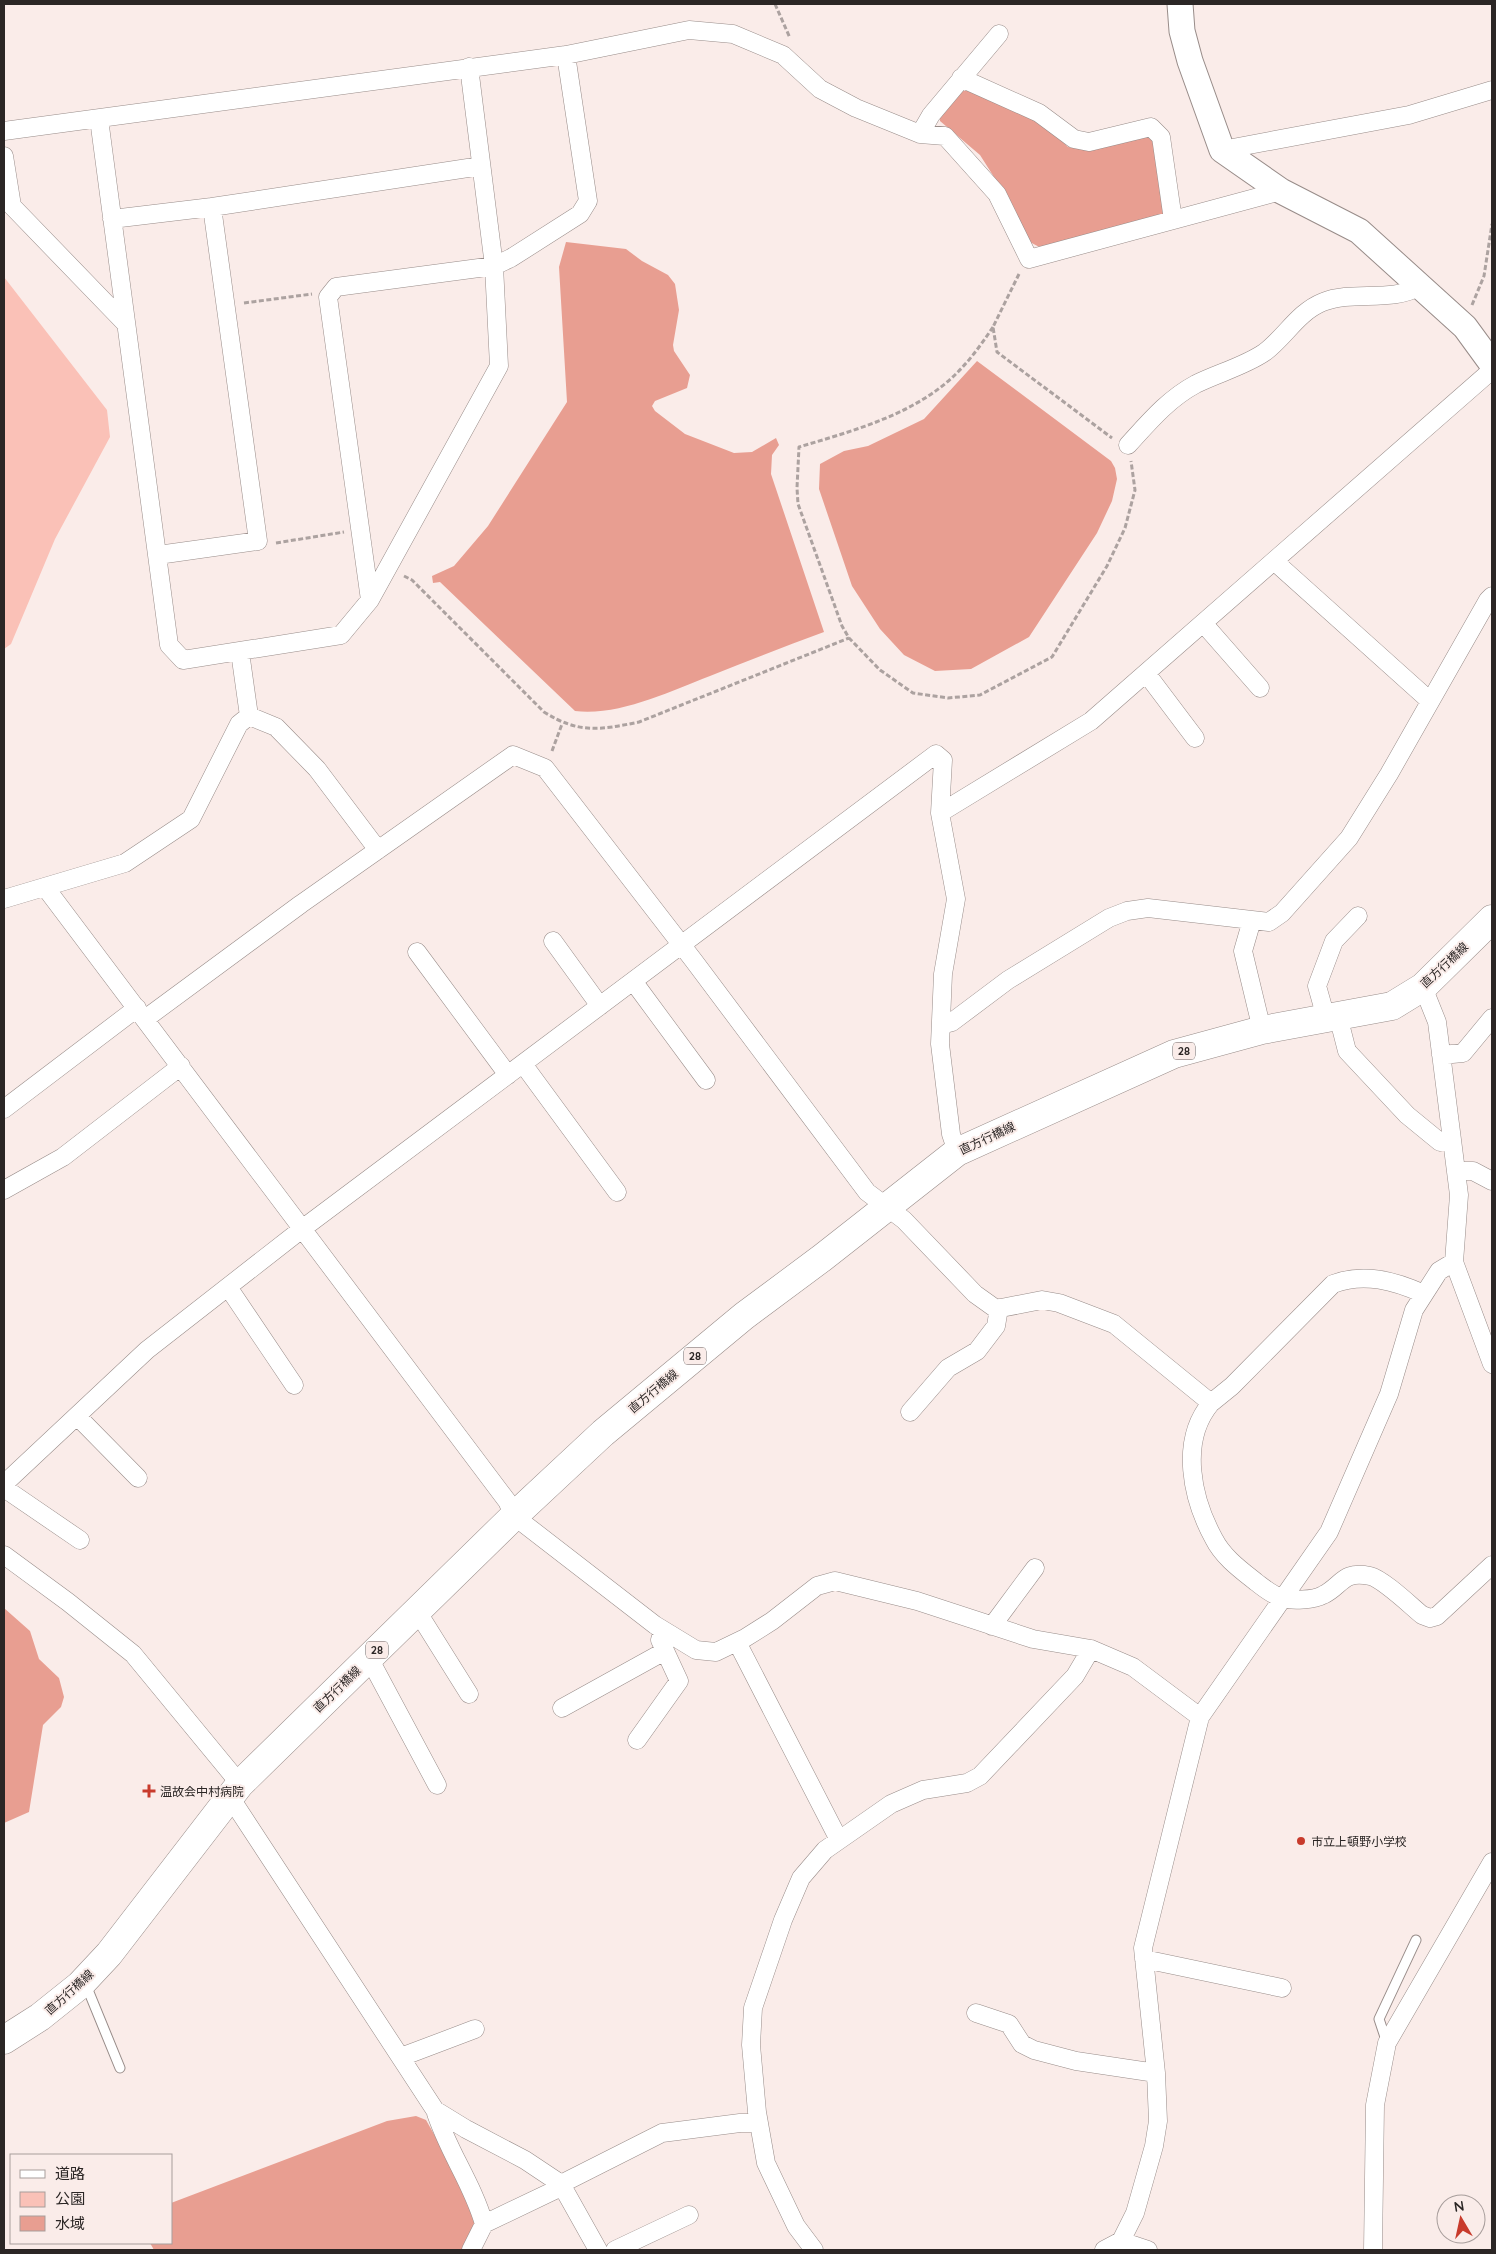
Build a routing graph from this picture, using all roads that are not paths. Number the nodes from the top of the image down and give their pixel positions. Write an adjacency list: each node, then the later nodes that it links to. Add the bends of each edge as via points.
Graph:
1 (1180, 4): 10 (street, via 1182,31 1190,61)
2 (999, 34): 5 (street)
3 (566, 55): 4 (street); 9 (street, via 689,30 733,34 783,55 820,89 856,108); 17 (street, via 588,201 580,214)
4 (469, 67): 7 (street); 12 (street)
5 (961, 78): 9 (street, via 931,114); 16 (street, via 1039,113 1074,139 1089,142 1151,127 1161,137)
6 (1492, 90): 10 (street, via 1409,115)
7 (99, 119): 8 (street); 15 (street)
8 (4, 131)
9 (920, 134): 16 (street, via 945,136 997,194 1029,259)
10 (1222, 150): 13 (street)
11 (4, 156): 19 (street, via 12,206)
12 (481, 166): 14 (street); 17 (street)
13 (1281, 190): 16 (street); 18 (street, via 1359,231)
14 (212, 208): 15 (street); 23 (street, via 258,541)
15 (112, 220): 19 (street)
16 (1173, 220)
17 (494, 266): 26 (street, via 500,366); 26 (street, via 336,287 328,297)
18 (1420, 286): 20 (street, via 1465,327); 22 (street, via 1410,292 1344,297 1323,302 1302,314 1265,352 1195,384 1165,404)
19 (126, 324): 23 (street)
20 (1492, 364)
21 (1492, 370): 24 (street)
22 (1128, 445)
23 (158, 555): 28 (street, via 169,645 183,660)
24 (1274, 561): 27 (street); 31 (street)
25 (1492, 596): 31 (street)
26 (370, 600): 28 (street, via 341,635)
27 (1203, 623): 29 (street); 30 (street)
28 (240, 652): 32 (street)
29 (1146, 673): 33 (street); 34 (street, via 1091,721)
30 (1260, 688)
31 (1430, 701): 40 (street, via 1349,838 1282,913 1269,922)
32 (249, 716): 35 (street, via 276,727 317,769); 36 (street, via 239,724 191,819 125,863)
33 (1195, 738)
34 (940, 814): 42 (street, via 943,760 936,754); 50 (street, via 956,900 943,974)
35 (378, 850): 42 (street, via 513,754 546,768); 47 (street)
36 (45, 887): 37 (street); 47 (street)
37 (4, 898)
38 (1358, 916): 48 (street, via 1334,941 1317,986)
39 (1492, 919): 45 (main road, 直方行橋線 / 28)
40 (1252, 920): 50 (street, via 1148,908 1109,918 1008,980 952,1022); 51 (street, via 1243,951)
41 (553, 941): 46 (street)
42 (682, 945): 44 (street); 63 (street, via 867,1192)
43 (416, 952): 54 (street)
44 (633, 981): 46 (street); 55 (street)
45 (1423, 987): 48 (main road, 直方行橋線 / 28, via 1392,1006); 52 (street, via 1436,1022)
46 (600, 1006): 54 (street)
47 (141, 1013): 53 (street); 56 (street)
48 (1332, 1017): 51 (main road, 直方行橋線 / 28); 57 (street, via 1347,1051 1407,1115 1440,1142)
49 (1492, 1018): 52 (street, via 1463,1053)
50 (941, 1025): 58 (street, via 940,1044 950,1134)
51 (1262, 1030): 58 (main road, 直方行橋線 / 28, via 1174,1054)
52 (1441, 1055): 57 (street)
53 (181, 1066): 61 (street, via 64,1157); 64 (street)
54 (516, 1069): 62 (street); 64 (street)
55 (706, 1080)
56 (4, 1110)
57 (1452, 1140): 59 (street)
58 (957, 1152): 63 (main road, 直方行橋線 / 28)
59 (1456, 1171): 60 (street, via 1473,1170); 65 (street, via 1459,1195)
60 (1492, 1181)
61 (4, 1190)
62 (617, 1192)
63 (886, 1208): 68 (street, via 904,1220 975,1294); 77 (main road, 直方行橋線 / 28, via 744,1316 603,1433)
64 (302, 1229): 66 (street); 77 (street, via 507,1501)
65 (1454, 1262): 67 (street, via 1439,1271); 69 (street)
66 (228, 1287): 70 (street); 73 (street, via 147,1350)
67 (1424, 1294): 71 (street, via 1383,1279 1346,1279 1333,1284); 82 (street, via 1414,1310 1388,1394 1329,1532)
68 (999, 1308): 71 (street, via 1042,1300 1059,1303 1114,1324); 72 (street, via 996,1326 977,1351 948,1368)
69 (1492, 1364)
70 (294, 1385)
71 (1211, 1403): 82 (street, via 1200,1416 1194,1436 1191,1472 1197,1498 1214,1540 1234,1565)
72 (910, 1412)
73 (77, 1416): 74 (street); 75 (street)
74 (138, 1478)
75 (4, 1484)
76 (4, 1488): 78 (street)
77 (514, 1516): 83 (main road, 直方行橋線 / 28); 85 (street)
78 (80, 1540)
79 (4, 1555): 95 (street, via 133,1654)
80 (1492, 1565): 82 (street, via 1437,1616 1430,1618 1371,1576 1350,1576 1316,1598)
81 (1036, 1568): 84 (street)
82 (1283, 1599): 92 (street)
83 (417, 1611): 89 (main road, 直方行橋線 / 28); 90 (street)
84 (992, 1626): 86 (street, via 917,1601 835,1582 817,1586 772,1621); 87 (street, via 1033,1639)
85 (663, 1630): 86 (street, via 696,1650 716,1652); 88 (street, via 660,1640)
86 (737, 1642): 96 (street)
87 (1091, 1648): 92 (street, via 1133,1667); 96 (street, via 1075,1676 980,1776 967,1783 923,1790 891,1804)
88 (664, 1651): 91 (street); 93 (street, via 679,1681)
89 (369, 1658): 94 (street); 95 (main road, 直方行橋線 / 28)
90 (468, 1694)
91 (562, 1708)
92 (1200, 1716): 99 (street, via 1147,1928)
93 (637, 1740)
94 (438, 1785)
95 (235, 1791): 100 (main road, 直方行橋線 / 28, via 109,1954); 106 (street)
96 (839, 1840): 110 (street, via 824,1850 801,1878 753,2008 751,2044)
97 (1492, 1862): 105 (street)
98 (1416, 1940): 105 (lane, via 1378,2018)
99 (1144, 1959): 101 (street); 108 (street)
100 (84, 1980): 104 (main road, 直方行橋線 / 28, via 40,2017); 107 (lane)
101 (1282, 1988)
102 (976, 2013): 108 (street, via 1009,2024 1022,2044 1034,2050 1076,2061)
103 (475, 2029): 106 (street)
104 (4, 2040)
105 (1387, 2043): 121 (street, via 1375,2105)
106 (402, 2057): 109 (street)
107 (120, 2068)
108 (1156, 2073): 114 (street, via 1158,2121 1154,2146 1135,2213)
109 (434, 2110): 111 (street); 113 (street, via 479,2203)
110 (759, 2122): 111 (street, via 662,2133); 118 (street, via 766,2163 796,2226)
111 (562, 2184): 113 (street); 116 (street)
112 (689, 2215): 117 (street)
113 (484, 2224): 115 (street)
114 (1121, 2241): 119 (street); 120 (street)
115 (471, 2250)
116 (598, 2250)
117 (615, 2250)
118 (814, 2250)
119 (1104, 2250)
120 (1148, 2250)
121 (1372, 2250)

